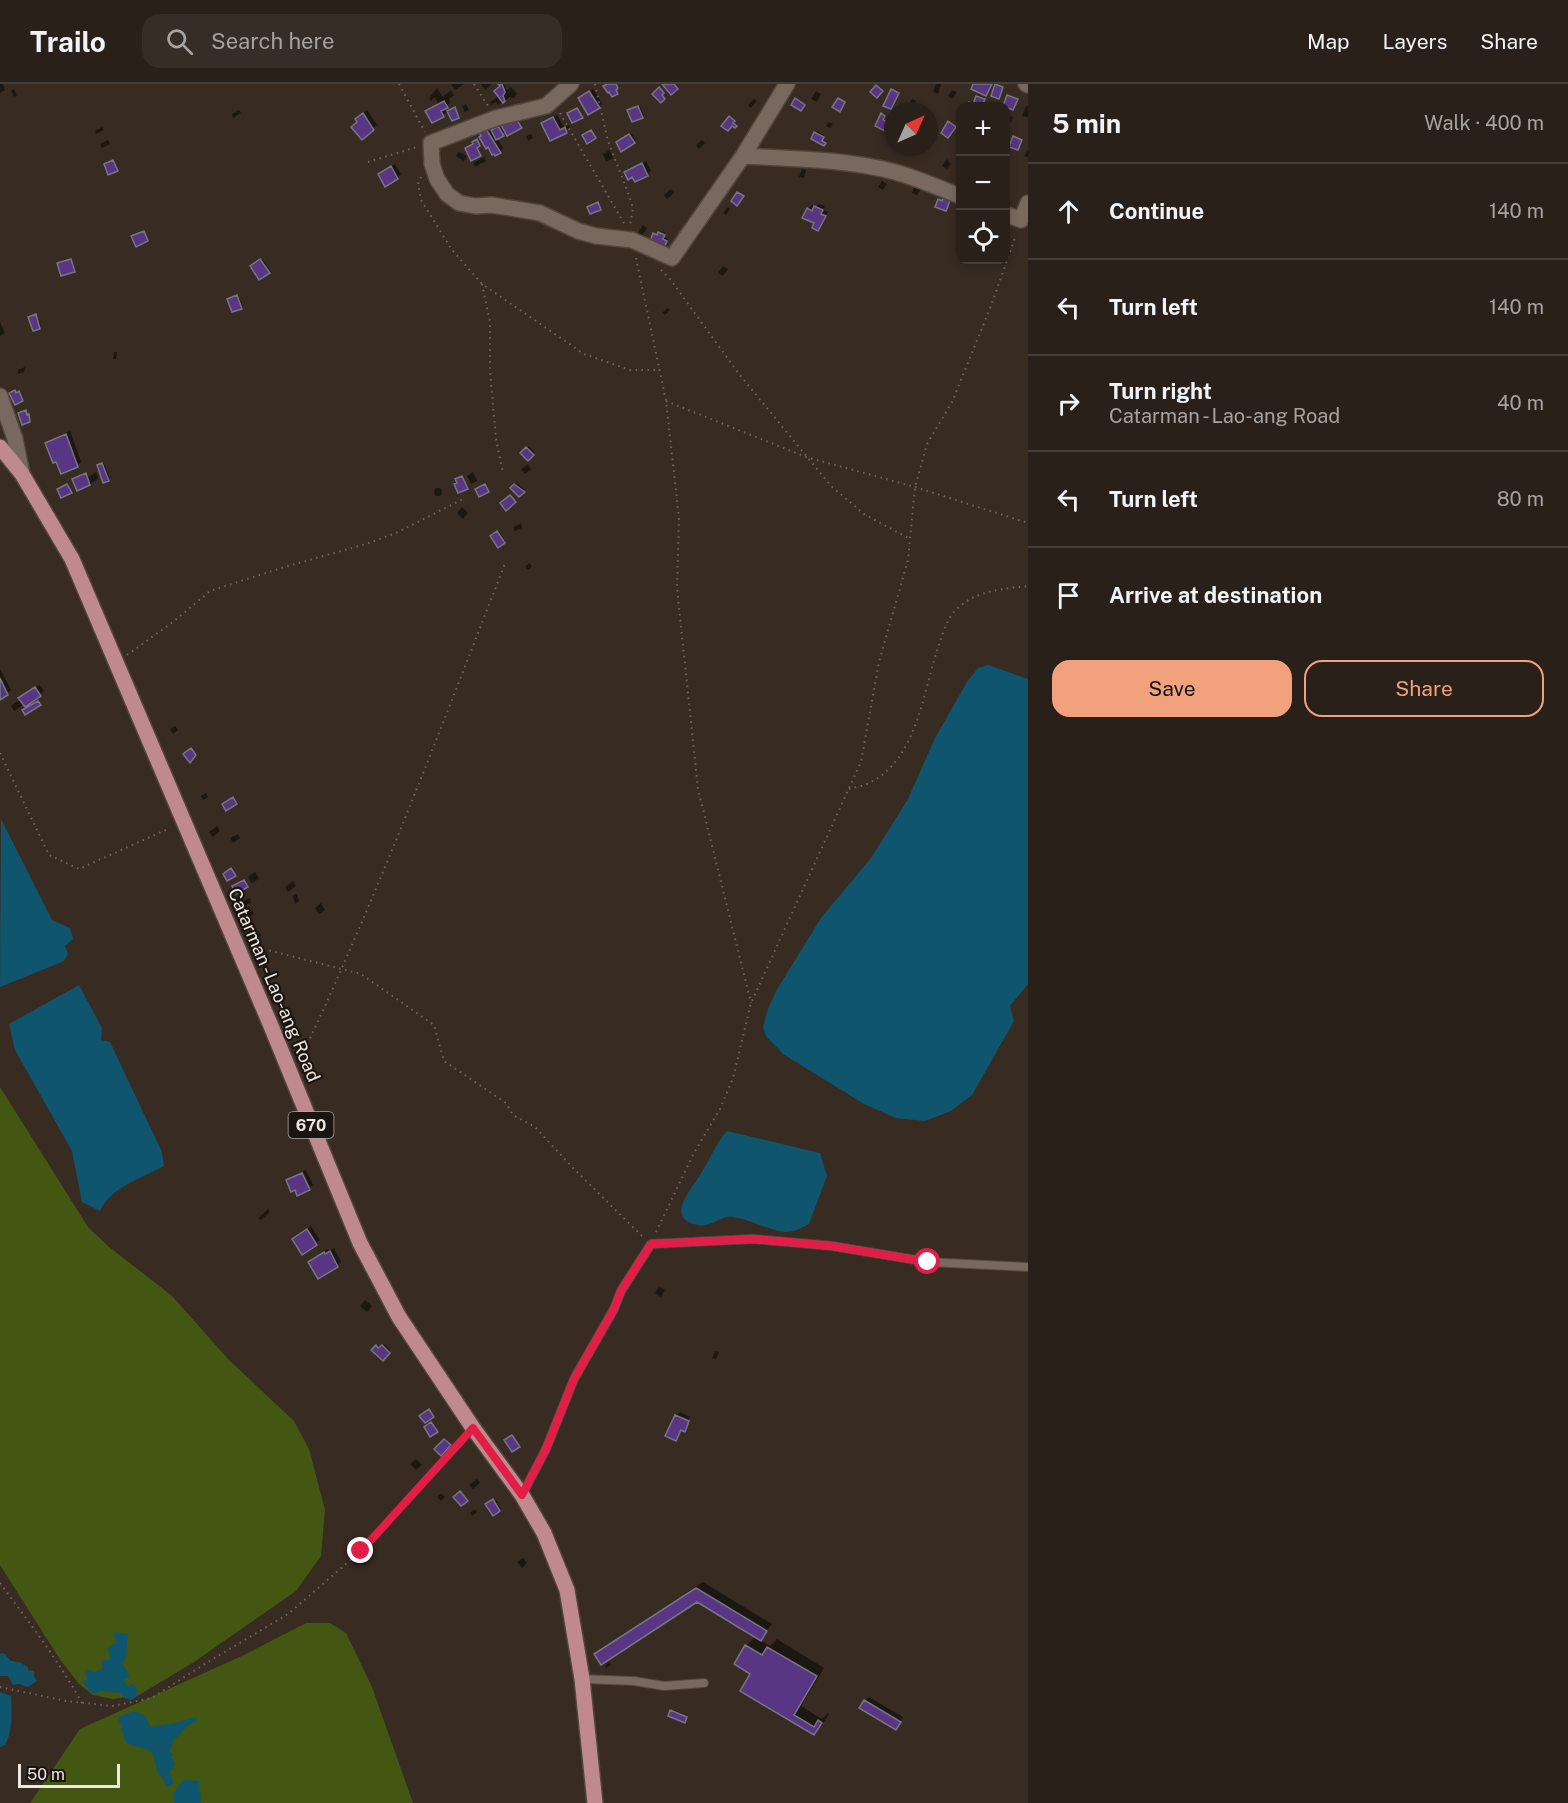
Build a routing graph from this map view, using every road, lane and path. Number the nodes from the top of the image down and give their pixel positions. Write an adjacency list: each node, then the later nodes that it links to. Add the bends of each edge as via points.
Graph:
1 (399, 84): 8 (path)
2 (474, 84): 7 (path)
3 (571, 84): 6 (street)
4 (595, 84): 6 (path, via 608,141 633,208 628,230)
5 (788, 84): 9 (street)
6 (553, 101): 7 (street, via 537,109)
7 (496, 118): 8 (street)
8 (431, 143): 10 (path); 11 (street)
9 (743, 156): 12 (street, via 868,166); 16 (street, via 672,258)
10 (368, 162)
11 (432, 164): 16 (street, via 447,194 459,203 540,213 578,231); 18 (path, via 418,184 421,200 453,250)
12 (956, 194)
13 (1028, 203): 15 (street)
14 (1010, 216): 15 (street)
15 (1022, 220): 26 (path, via 952,402 927,444)
16 (632, 240): 19 (path)
17 (655, 263): 23 (path)
18 (482, 284): 19 (path, via 584,354 630,370); 24 (path, via 490,322 490,371)
19 (660, 370): 21 (path)
20 (0, 396): 25 (street)
21 (666, 401): 23 (path); 38 (path, via 679,518 678,588 698,789)
22 (0, 447): 25 (main road, Catarman - Lao-ang Road / 670)
23 (806, 457): 26 (path); 29 (path, via 831,486 864,514)
24 (503, 473)
25 (22, 474): 32 (main road, Catarman - Lao-ang Road / 670, via 72,559)
26 (915, 487): 28 (path); 29 (path)
27 (463, 499): 32 (path, via 366,544 210,591)
28 (1028, 523)
29 (910, 539): 34 (path, via 908,560 879,662 861,762)
30 (506, 561): 37 (path)
31 (1028, 586): 34 (path, via 992,590 958,607 943,632 905,749 871,783)
32 (116, 662): 35 (main road, Catarman - Lao-ang Road / 670)
33 (0, 753): 35 (path, via 49,855 79,869)
34 (849, 789): 38 (path)
35 (184, 822): 36 (main road, Catarman - Lao-ang Road / 670)
36 (234, 941): 37 (path); 39 (main road, Catarman - Lao-ang Road / 670)
37 (343, 970): 39 (path); 40 (path, via 361,974 434,1025 444,1061 506,1103 513,1115 535,1127)
38 (751, 1003): 40 (path, via 733,1078)
39 (292, 1078): 42 (main road, Catarman - Lao-ang Road / 670, via 360,1243 399,1317)
40 (651, 1244): 41 (lane, via 753,1239 832,1246 928,1262); 43 (lane, via 574,1379 546,1449)
41 (1028, 1267)
42 (473, 1428): 43 (main road, Catarman - Lao-ang Road / 670); 48 (path, via 361,1551 288,1614 152,1698 112,1706)
43 (522, 1495): 45 (main road, Catarman - Lao-ang Road / 670, via 544,1533 567,1590)
44 (0, 1583): 48 (path, via 70,1680)
45 (582, 1679): 46 (lane, via 664,1686); 49 (main road, Catarman - Lao-ang Road / 670)
46 (704, 1683)
47 (0, 1687): 48 (path)
48 (82, 1703)
49 (595, 1803)

